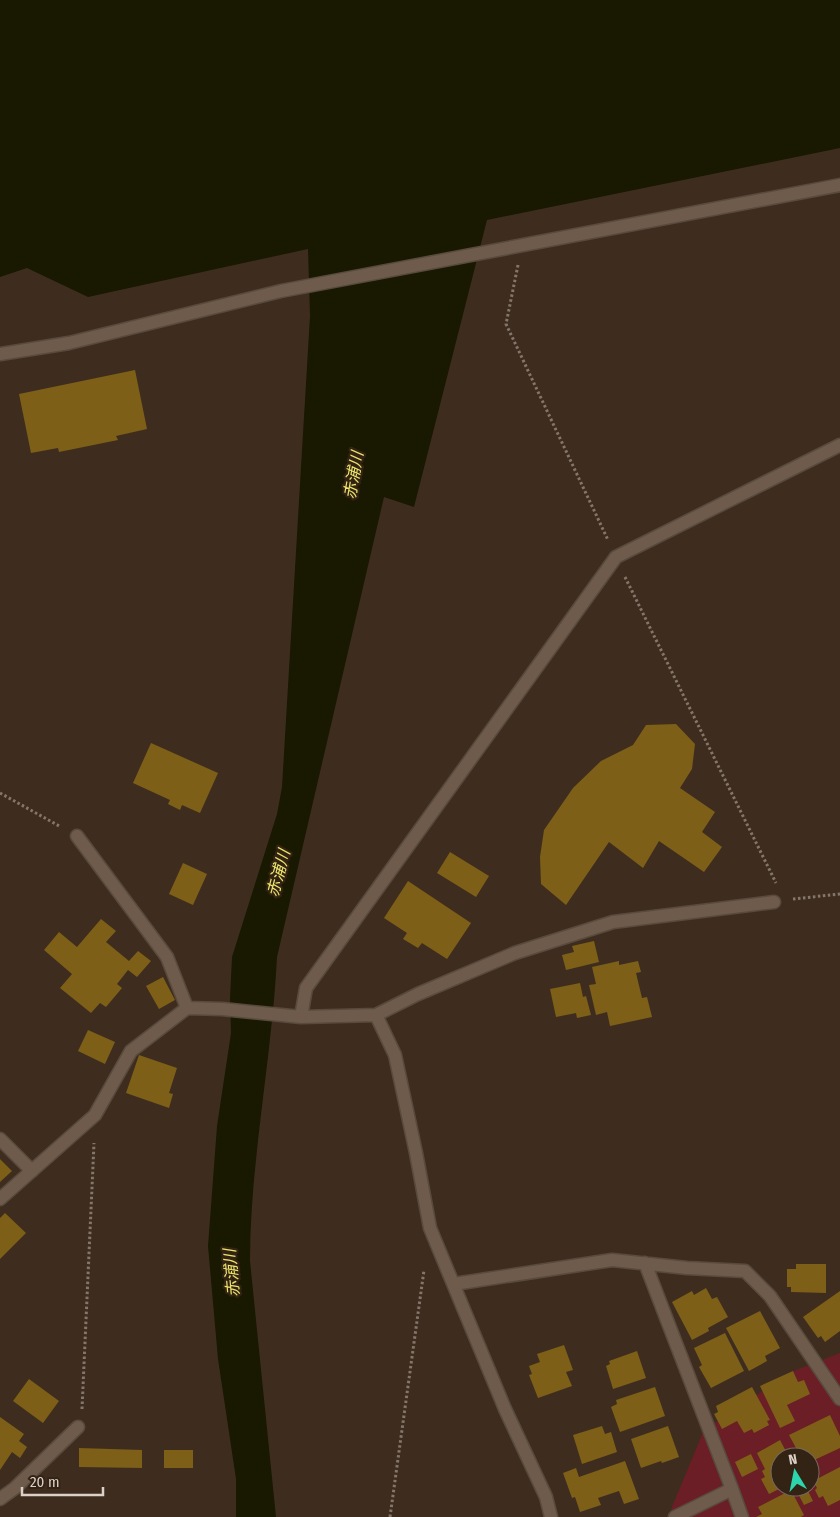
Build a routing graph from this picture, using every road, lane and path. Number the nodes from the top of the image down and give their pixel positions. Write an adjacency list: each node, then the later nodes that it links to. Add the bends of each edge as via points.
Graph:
1 (840, 184): 2 (street)
2 (522, 245): 3 (street, via 281,291 69,343); 5 (path, via 506,324)
3 (0, 354)
4 (840, 445): 5 (street)
5 (616, 557): 9 (path, via 776,881); 12 (street, via 306,988)
6 (0, 793): 7 (path)
7 (77, 836): 10 (street, via 167,957)
8 (840, 894): 9 (path)
9 (774, 902): 11 (street, via 613,922 515,953)
10 (187, 1008): 12 (street); 13 (street, via 131,1051)
11 (376, 1015): 12 (street); 19 (street, via 395,1055 430,1228)
12 (301, 1018)
13 (95, 1115): 15 (street); 21 (path, via 82,1412)
14 (0, 1139): 15 (street)
15 (32, 1171): 16 (street)
16 (0, 1199)
17 (645, 1263): 19 (street, via 612,1260); 20 (street, via 745,1271 770,1296); 22 (street)
18 (425, 1267): 24 (path)
19 (454, 1284): 25 (street, via 504,1408 546,1497)
20 (840, 1399)
21 (78, 1427): 23 (street)
22 (732, 1489): 26 (street); 27 (street)
23 (0, 1499)
24 (390, 1517)
25 (551, 1517)
26 (675, 1517)
27 (742, 1517)

